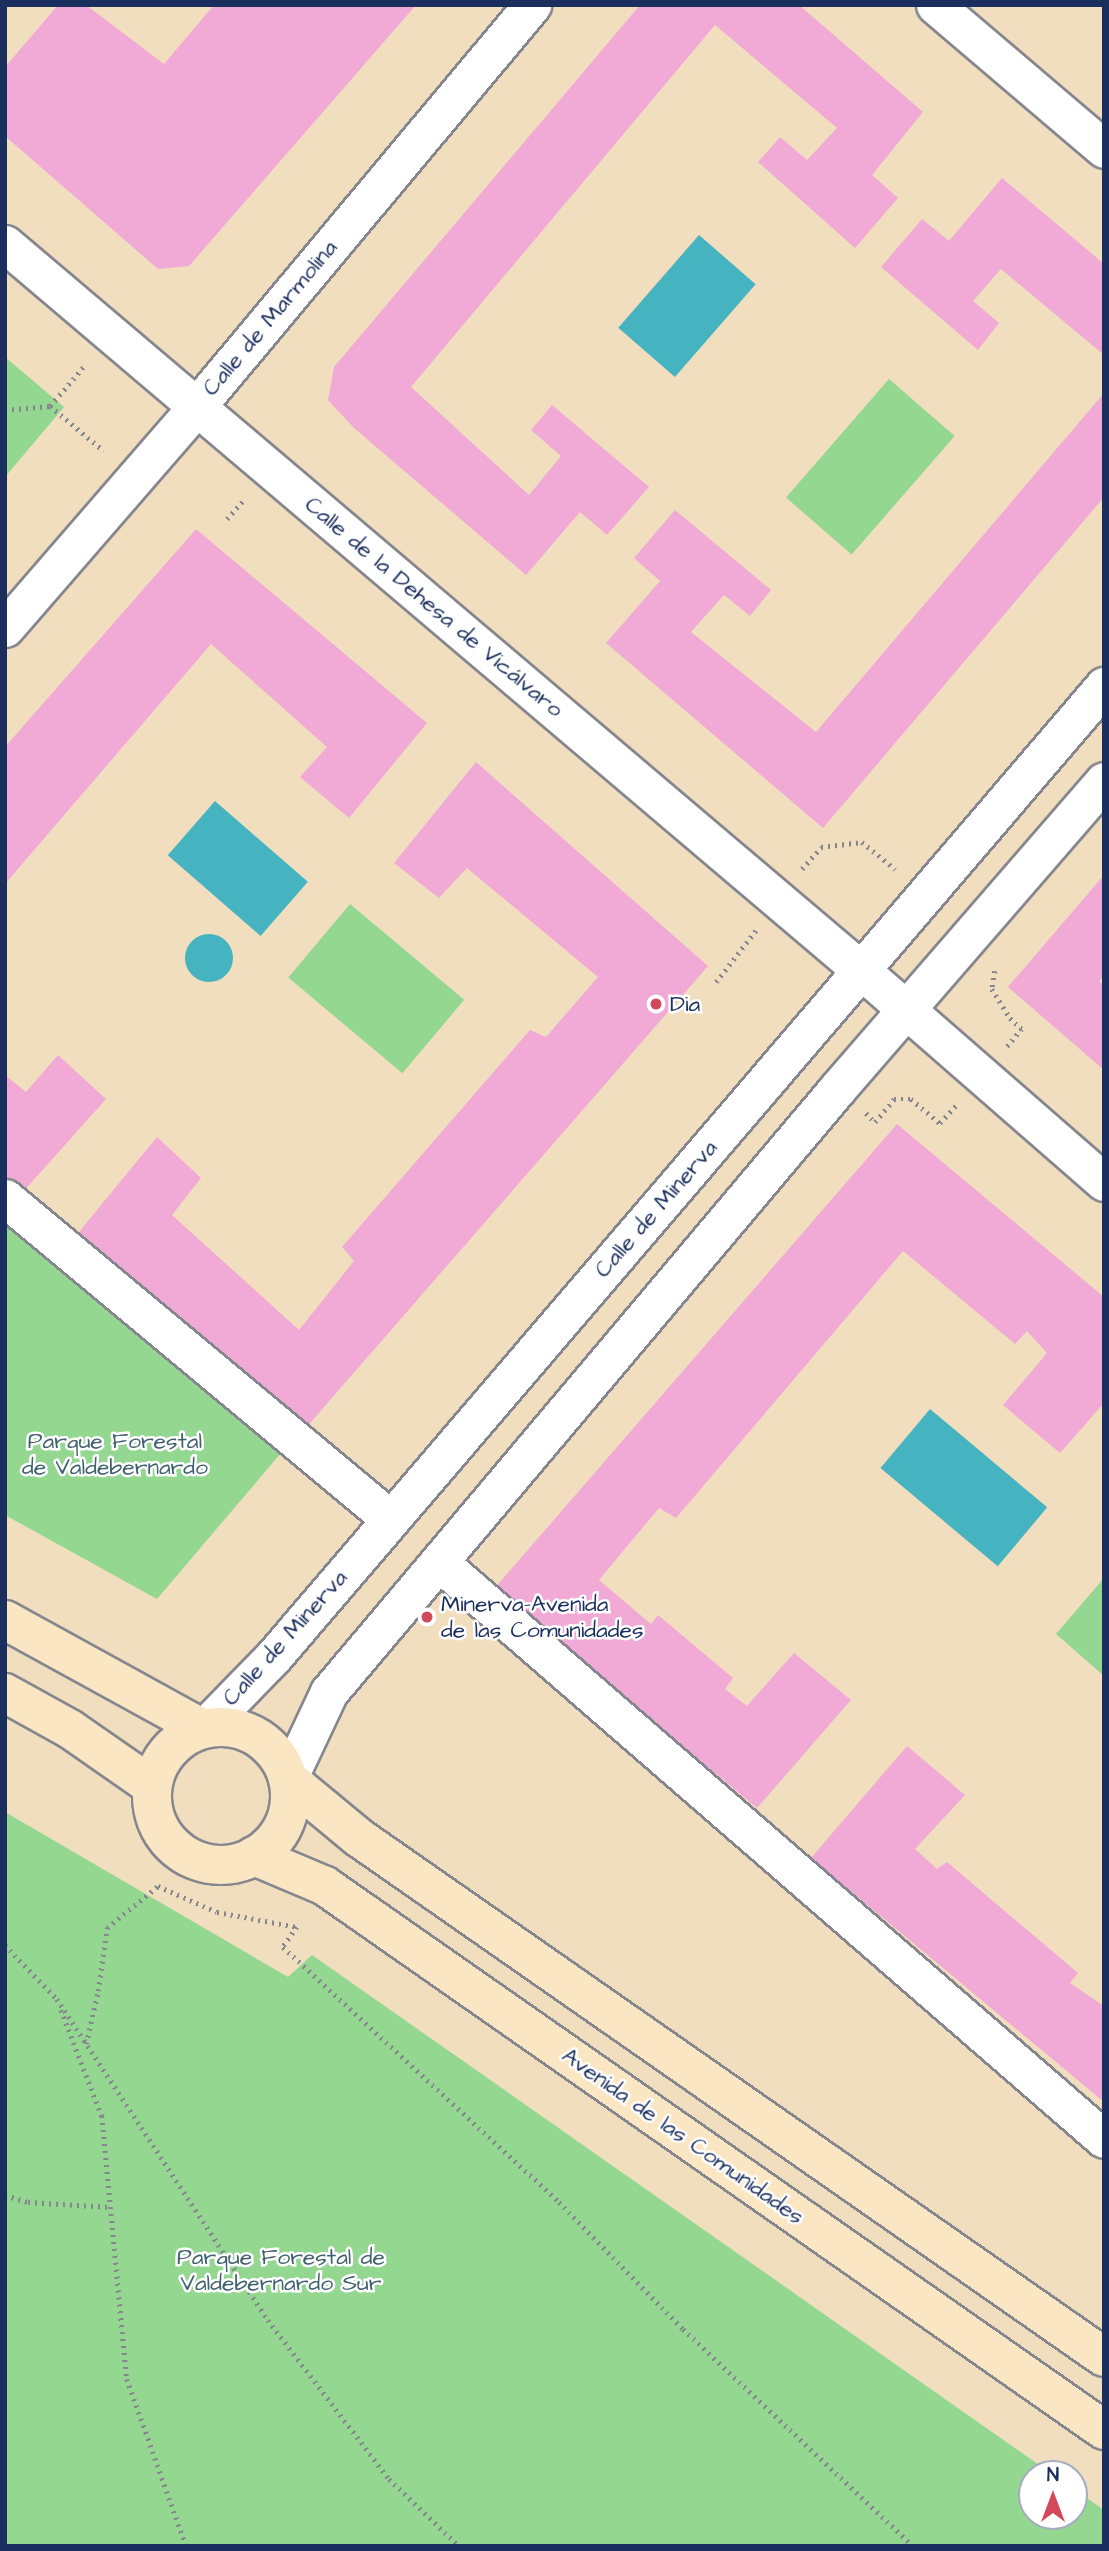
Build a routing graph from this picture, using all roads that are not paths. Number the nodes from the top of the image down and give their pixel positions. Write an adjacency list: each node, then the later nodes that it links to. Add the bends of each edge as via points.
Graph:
1 (532, 5): 5 (street, Calle de Marmolina)
2 (934, 5): 3 (street)
3 (1104, 149)
4 (5, 244): 5 (street, Calle de la Dehesa de Vicálvaro)
5 (197, 406): 6 (street, Calle de Marmolina); 9 (street, Calle de la Dehesa de Vicálvaro)
6 (5, 628)
7 (1104, 686): 9 (street, Calle de Minerva)
8 (1104, 781): 10 (street)
9 (862, 971): 10 (street); 13 (street, Calle de Minerva)
10 (906, 1011): 11 (street); 14 (street)
11 (1104, 1182)
12 (5, 1198): 13 (street)
13 (388, 1518): 17 (street, Calle de Minerva, via 274,1656)
14 (439, 1562): 18 (street, via 329,1692); 21 (street)
15 (5, 1620): 17 (street)
16 (5, 1693): 19 (street, via 70,1729)
17 (203, 1729): 18 (street, via 230,1727 256,1736 276,1755); 19 (street, via 175,1744 156,1770)
18 (288, 1779): 20 (street, via 289,1805 280,1831); 22 (street, via 358,1837)
19 (152, 1786): 20 (street, via 153,1812 163,1835 181,1853 204,1863 230,1864)
20 (254, 1856): 23 (street, Avenida de las Comunidades, via 325,1886)
21 (1104, 2139)
22 (1104, 2357)
23 (1104, 2430)

